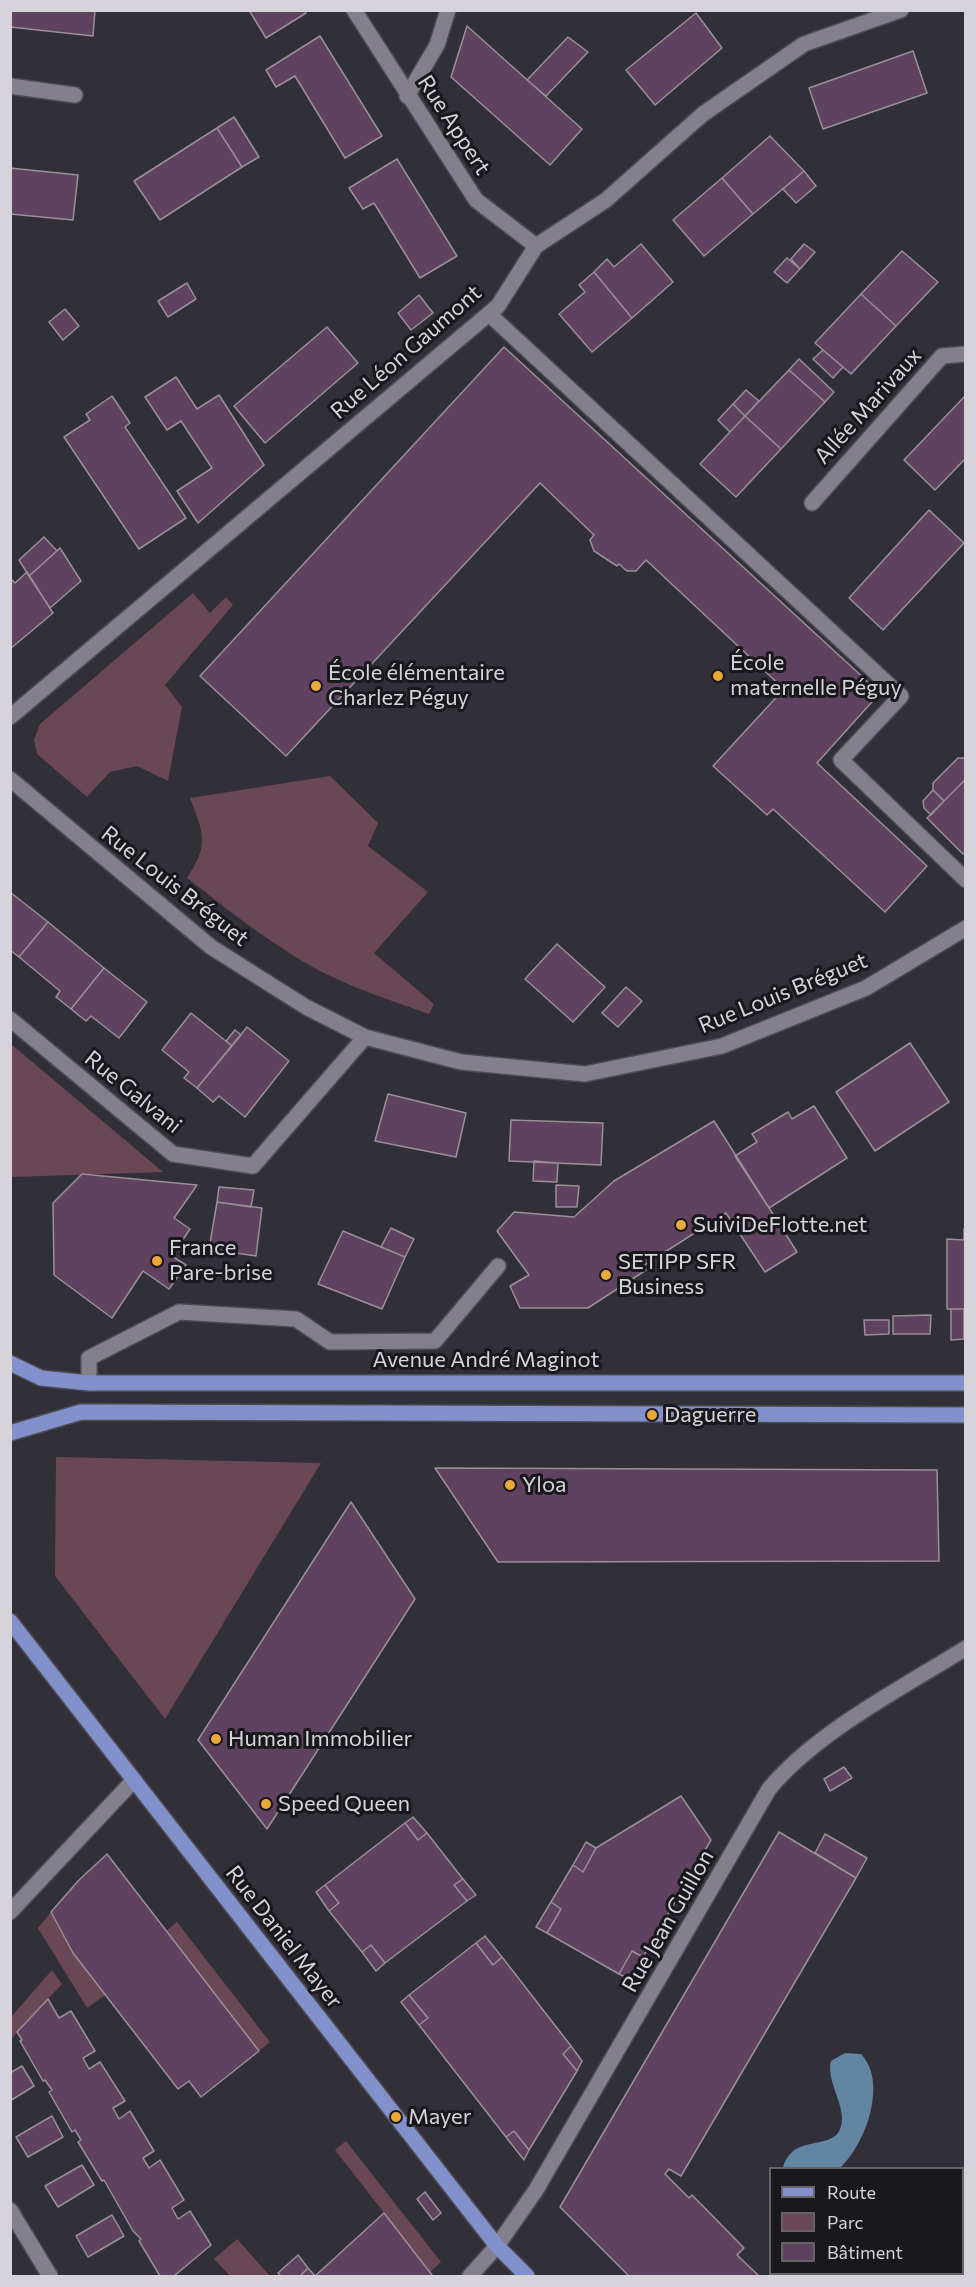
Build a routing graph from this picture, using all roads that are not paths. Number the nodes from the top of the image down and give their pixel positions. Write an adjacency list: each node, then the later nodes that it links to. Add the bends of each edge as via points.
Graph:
1 (354, 10): 6 (street, Rue Appert)
2 (448, 10): 6 (street, via 437,45)
3 (901, 10): 7 (street, Rue Léon Gaumont, via 804,44 703,114 606,200)
4 (10, 86): 5 (street)
5 (75, 94)
6 (407, 96): 7 (street, Rue Appert, via 476,200)
7 (536, 246): 8 (street, Rue Léon Gaumont)
8 (489, 314): 11 (street, Rue Léon Gaumont); 13 (street, via 901,696 841,760)
9 (966, 354): 10 (street, Allée Marivaux, via 942,356)
10 (812, 503)
11 (10, 717)
12 (10, 779): 16 (street, Rue Louis Bréguet, via 211,947 306,1007)
13 (966, 880)
14 (966, 928): 16 (street, Rue Louis Bréguet, via 866,988 722,1046 585,1074 461,1062)
15 (10, 1019): 16 (street, Rue Galvani, via 173,1154 253,1166)
16 (365, 1037)
17 (498, 1266): 19 (street, via 435,1341 330,1342 297,1319 179,1312 89,1358)
18 (10, 1363): 19 (main road, Avenue André Maginot, via 40,1377)
19 (89, 1383): 20 (main road, Avenue André Maginot)
20 (966, 1383)
21 (966, 1415): 22 (main road, via 81,1412)
22 (10, 1433)
23 (10, 1620): 25 (main road, Rue Daniel Mayer)
24 (966, 1648): 28 (street, Rue Jean Guillon, via 813,1746 769,1790 548,2170)
25 (134, 1780): 26 (street); 28 (main road, Rue Daniel Mayer)
26 (10, 1912)
27 (10, 2210): 29 (street)
28 (496, 2246): 30 (street, Rue Jean Guillon); 31 (main road, Rue Daniel Mayer)
29 (50, 2277)
30 (470, 2277)
31 (527, 2277)

